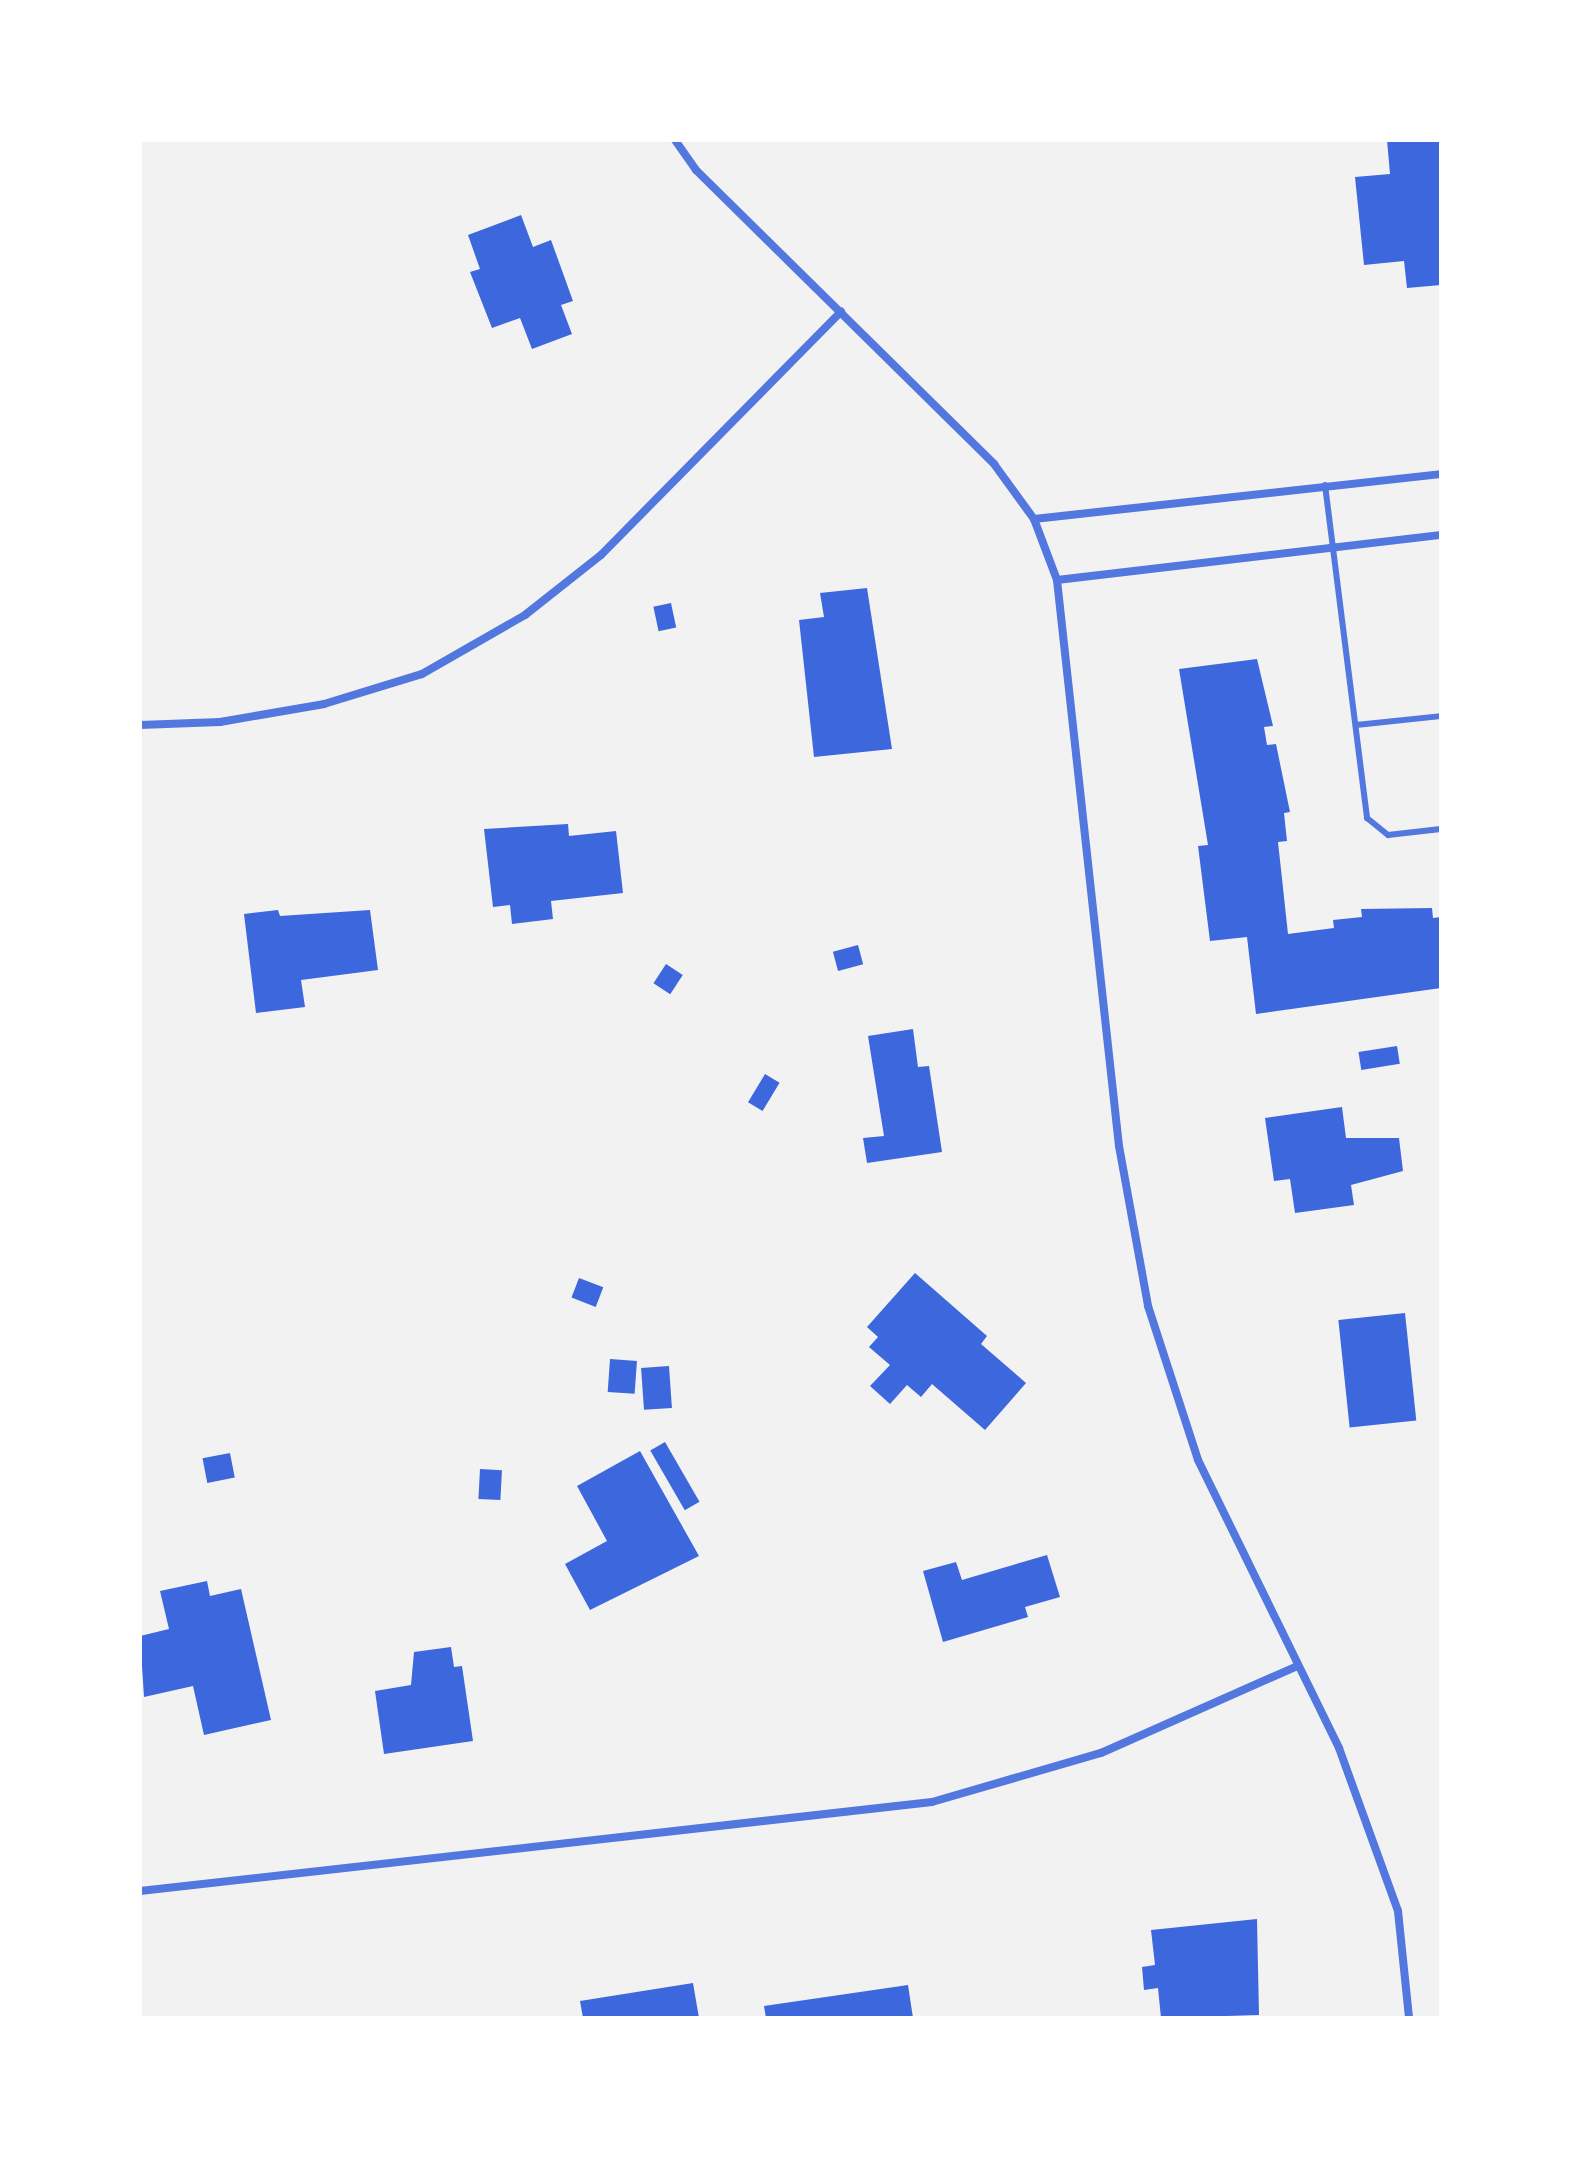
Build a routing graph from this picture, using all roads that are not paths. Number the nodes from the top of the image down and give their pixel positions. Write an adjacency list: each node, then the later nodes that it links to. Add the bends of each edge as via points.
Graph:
1 (675, 140): 2 (street)
2 (841, 312): 5 (street, via 994,464); 10 (street, via 601,555 525,615 422,674 324,704 220,722)
3 (1441, 474): 4 (street)
4 (1325, 485): 5 (street); 7 (lane)
5 (1034, 519): 8 (street)
6 (1441, 535): 7 (street)
7 (1333, 548): 8 (street); 11 (lane)
8 (1057, 580): 13 (street, via 1119,1146 1148,1306 1198,1460)
9 (1441, 716): 11 (lane)
10 (140, 725)
11 (1356, 725): 12 (lane, via 1367,818 1388,835)
12 (1441, 829)
13 (1297, 1666): 14 (street, via 1101,1753 932,1802); 15 (street, via 1339,1748 1398,1911)
14 (140, 1891)
15 (1409, 2018)

